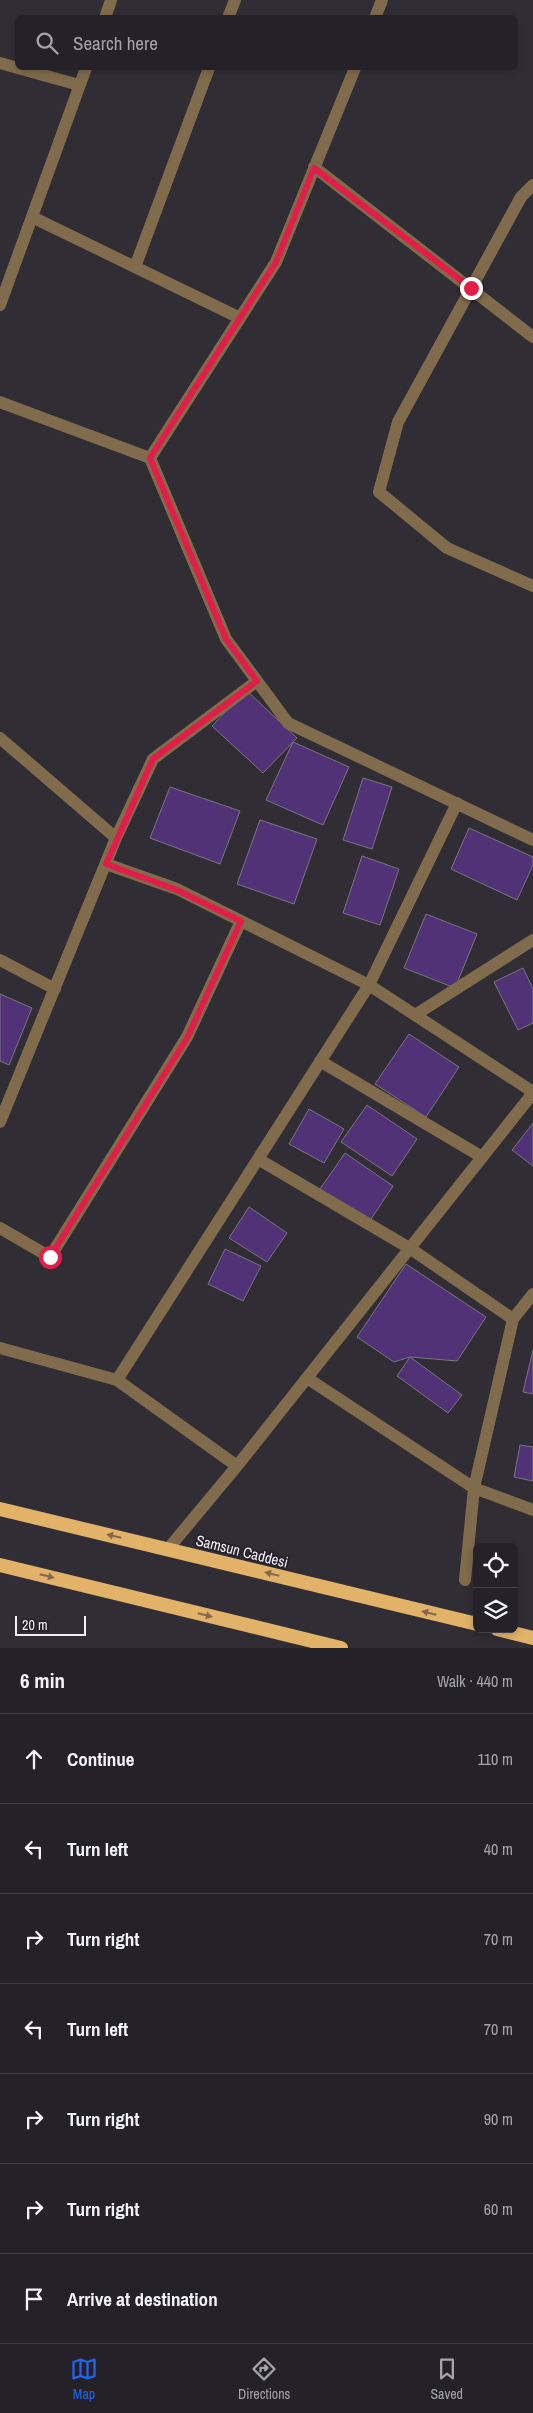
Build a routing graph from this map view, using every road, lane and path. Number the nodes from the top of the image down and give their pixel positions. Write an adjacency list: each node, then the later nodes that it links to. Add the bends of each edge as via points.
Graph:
1 (111, 0): 4 (street)
2 (235, 0): 5 (street)
3 (382, 0): 6 (street)
4 (105, 15)
5 (229, 15)
6 (376, 15)
7 (0, 63): 8 (street)
8 (15, 67)
9 (25, 70): 13 (street)
10 (85, 70): 13 (street)
11 (209, 70): 17 (street)
12 (354, 70): 14 (street)
13 (79, 85): 16 (street)
14 (314, 168): 18 (street); 20 (street, via 276,262)
15 (533, 185): 18 (street, via 521,197)
16 (32, 217): 17 (street); 19 (street)
17 (135, 267): 20 (street)
18 (471, 288): 21 (street); 24 (street, via 398,422 379,492 447,548)
19 (0, 305)
20 (240, 318): 23 (street)
21 (533, 337)
22 (0, 402): 23 (street)
23 (150, 458): 25 (street, via 226,639)
24 (533, 586)
25 (257, 681): 27 (street, via 288,723); 28 (street, via 153,759)
26 (0, 738): 28 (street)
27 (456, 803): 29 (street); 34 (street)
28 (116, 838): 30 (street)
29 (533, 840)
30 (106, 864): 31 (street, via 177,890); 35 (street)
31 (241, 921): 34 (street); 42 (street, via 187,1038 50,1257)
32 (533, 940): 36 (street)
33 (0, 960): 35 (street)
34 (369, 985): 36 (street); 37 (street)
35 (55, 989): 39 (street)
36 (415, 1015): 38 (street)
37 (320, 1061): 40 (street); 41 (street)
38 (533, 1092): 40 (street)
39 (0, 1122)
40 (482, 1157): 43 (street)
41 (258, 1159): 43 (street); 48 (street)
42 (0, 1228)
43 (410, 1250): 45 (street); 47 (street)
44 (533, 1294): 45 (street)
45 (512, 1319): 50 (street)
46 (0, 1348): 48 (street)
47 (307, 1378): 49 (street); 50 (street)
48 (117, 1380): 49 (street)
49 (237, 1466): 53 (street)
50 (474, 1488): 52 (street); 55 (street)
51 (0, 1509): 53 (highway, Samsun Caddesi, one-way to 51)
52 (533, 1510)
53 (168, 1549): 56 (highway, Samsun Caddesi, one-way to 53)
54 (0, 1565): 59 (highway, one-way to 59)
55 (465, 1580)
56 (473, 1623)
57 (513, 1633): 58 (highway)
58 (533, 1638)
59 (341, 1648)

